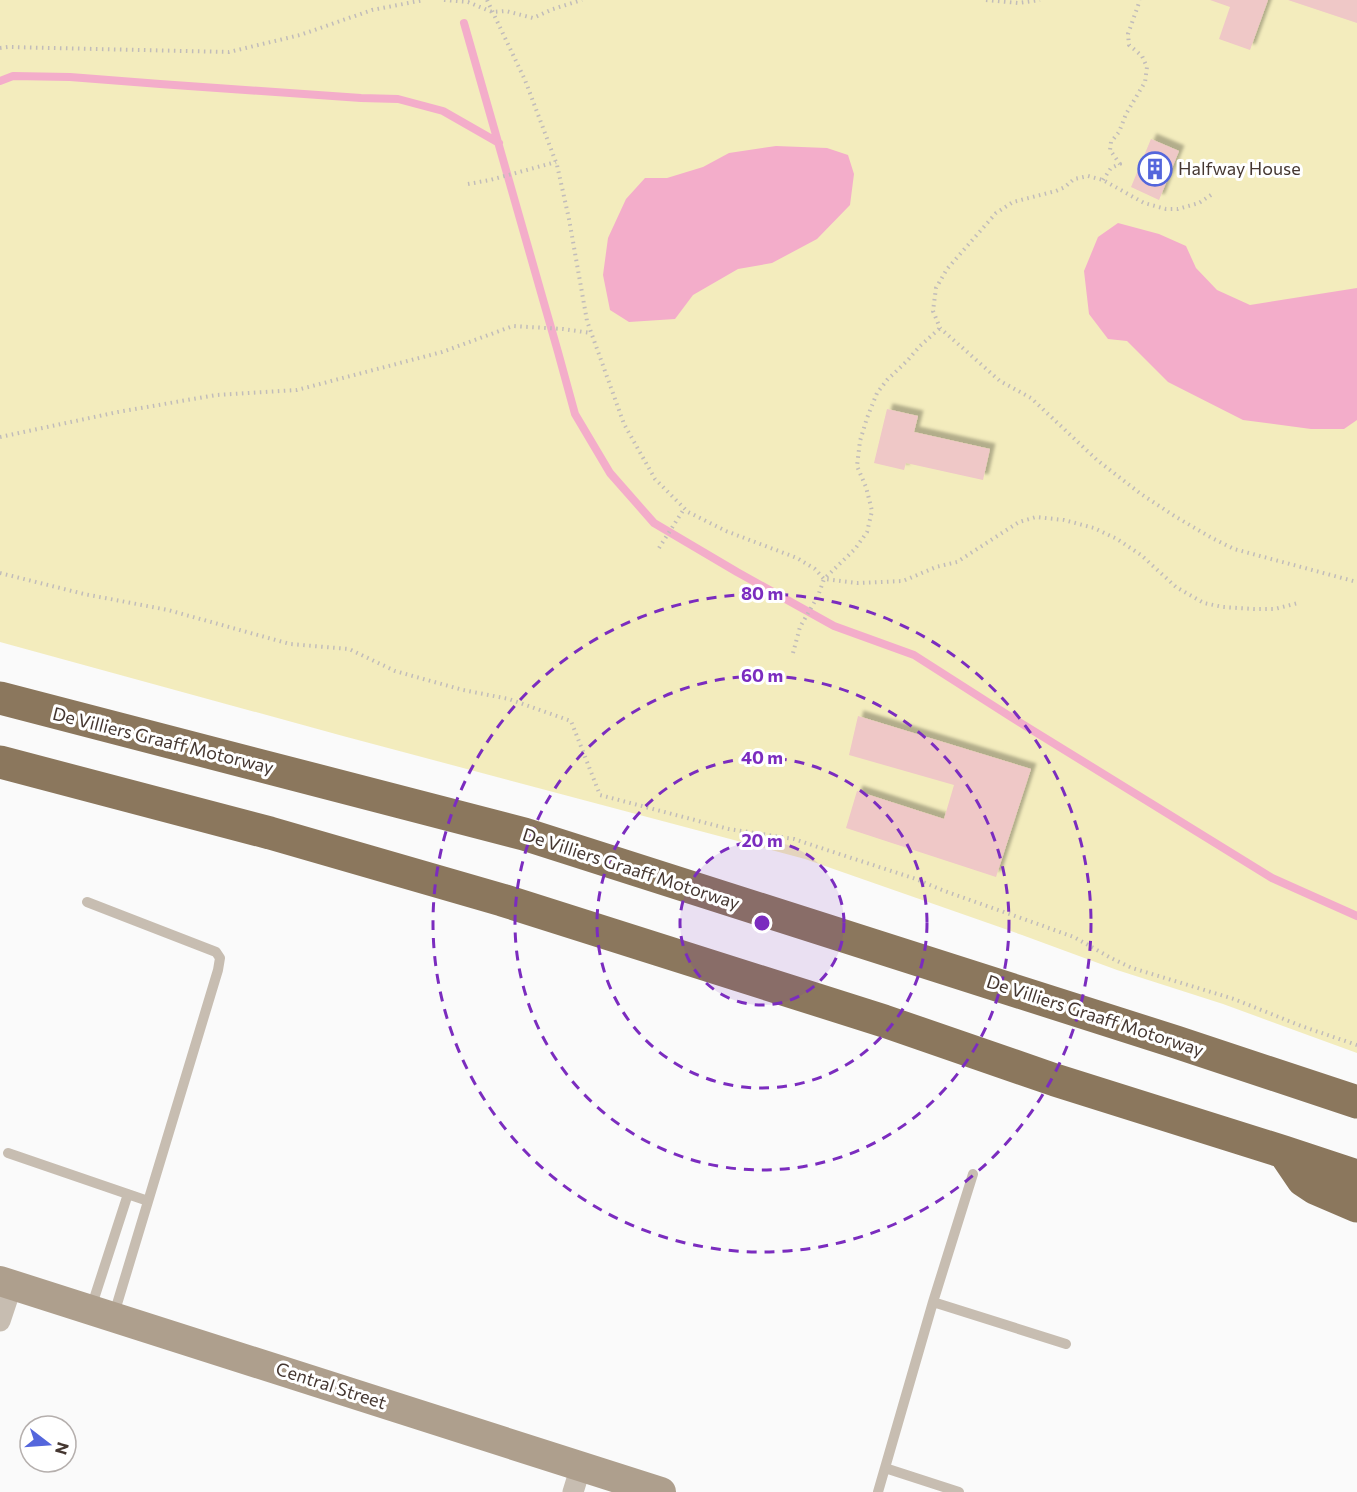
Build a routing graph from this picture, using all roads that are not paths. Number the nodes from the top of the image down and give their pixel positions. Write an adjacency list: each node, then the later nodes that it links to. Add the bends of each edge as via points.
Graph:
1 (0, 698): 4 (highway, De Villiers Graaff Motorway, via 524,834)
2 (0, 762): 5 (highway, via 270,833 502,900)
3 (87, 902): 10 (lane, via 216,952 220,958)
4 (1357, 1102)
5 (1284, 1152): 8 (highway); 11 (highway, via 1303,1180)
6 (8, 1153): 9 (lane)
7 (973, 1174): 13 (lane)
8 (1357, 1176)
9 (128, 1194): 10 (lane); 14 (lane)
10 (148, 1201): 14 (lane)
11 (1357, 1206)
12 (6, 1283): 14 (main road, Central Street); 15 (street)
13 (933, 1302): 16 (lane); 17 (lane)
14 (102, 1314): 18 (main road, Central Street)
15 (0, 1321)
16 (1066, 1344)
17 (885, 1468): 20 (lane); 21 (lane)
18 (577, 1479): 19 (main road, Central Street)
19 (661, 1492)
20 (878, 1492)
21 (959, 1492)

